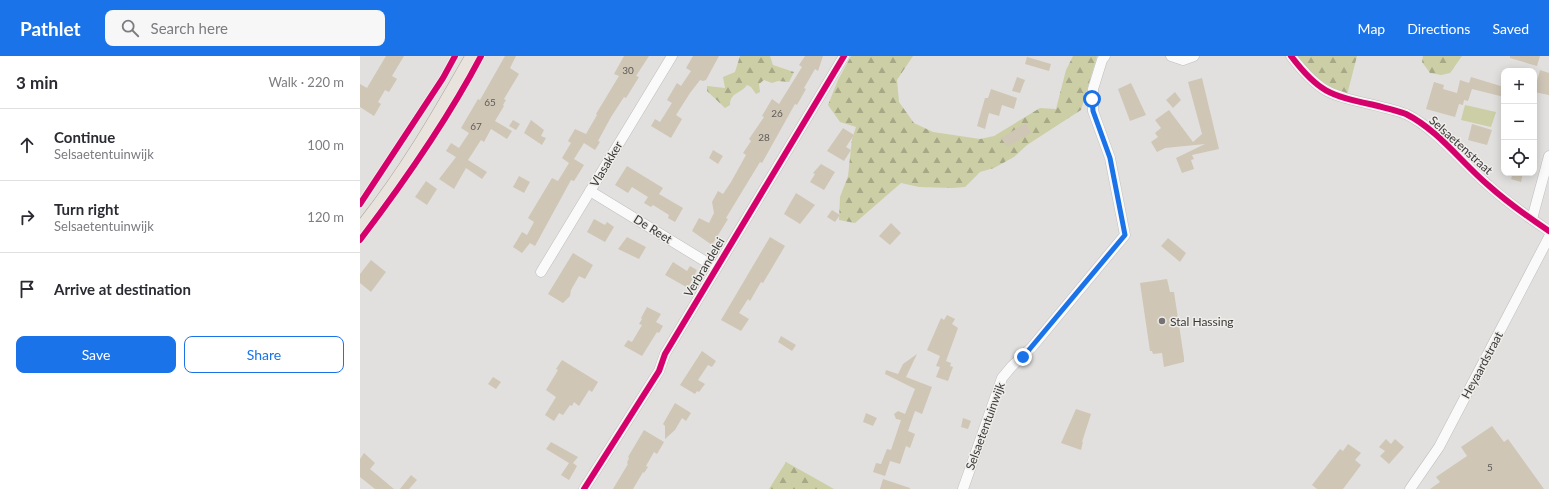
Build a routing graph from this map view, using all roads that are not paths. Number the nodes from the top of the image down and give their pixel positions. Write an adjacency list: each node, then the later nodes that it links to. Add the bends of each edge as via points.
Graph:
1 (472, 56): 11 (main road, via 429,132 381,203)
2 (672, 56): 9 (street, Vlasakker)
3 (844, 56): 14 (street, Verbrandelei)
4 (1105, 56): 17 (street, Selsaetentuinwijk, via 1093,89 1093,111 1110,158 1125,235 1032,347 1002,378)
5 (1172, 56): 6 (street, via 1183,60)
6 (1194, 56)
7 (1291, 56): 10 (street, Selsaetenstraat, via 1309,79 1329,92 1346,99 1394,110 1426,127 1489,186)
8 (1549, 156): 10 (street)
9 (590, 191): 14 (street, De Reet); 15 (street, Vlasakker)
10 (1532, 219): 12 (street, Selsaetenstraat)
11 (360, 229)
12 (1549, 231)
13 (1549, 238): 18 (street, Heyaardstraat, via 1439,447)
14 (716, 268): 16 (street, Verbrandelei, via 665,354 659,371)
15 (541, 272)
16 (584, 489)
17 (963, 489)
18 (1410, 489)

